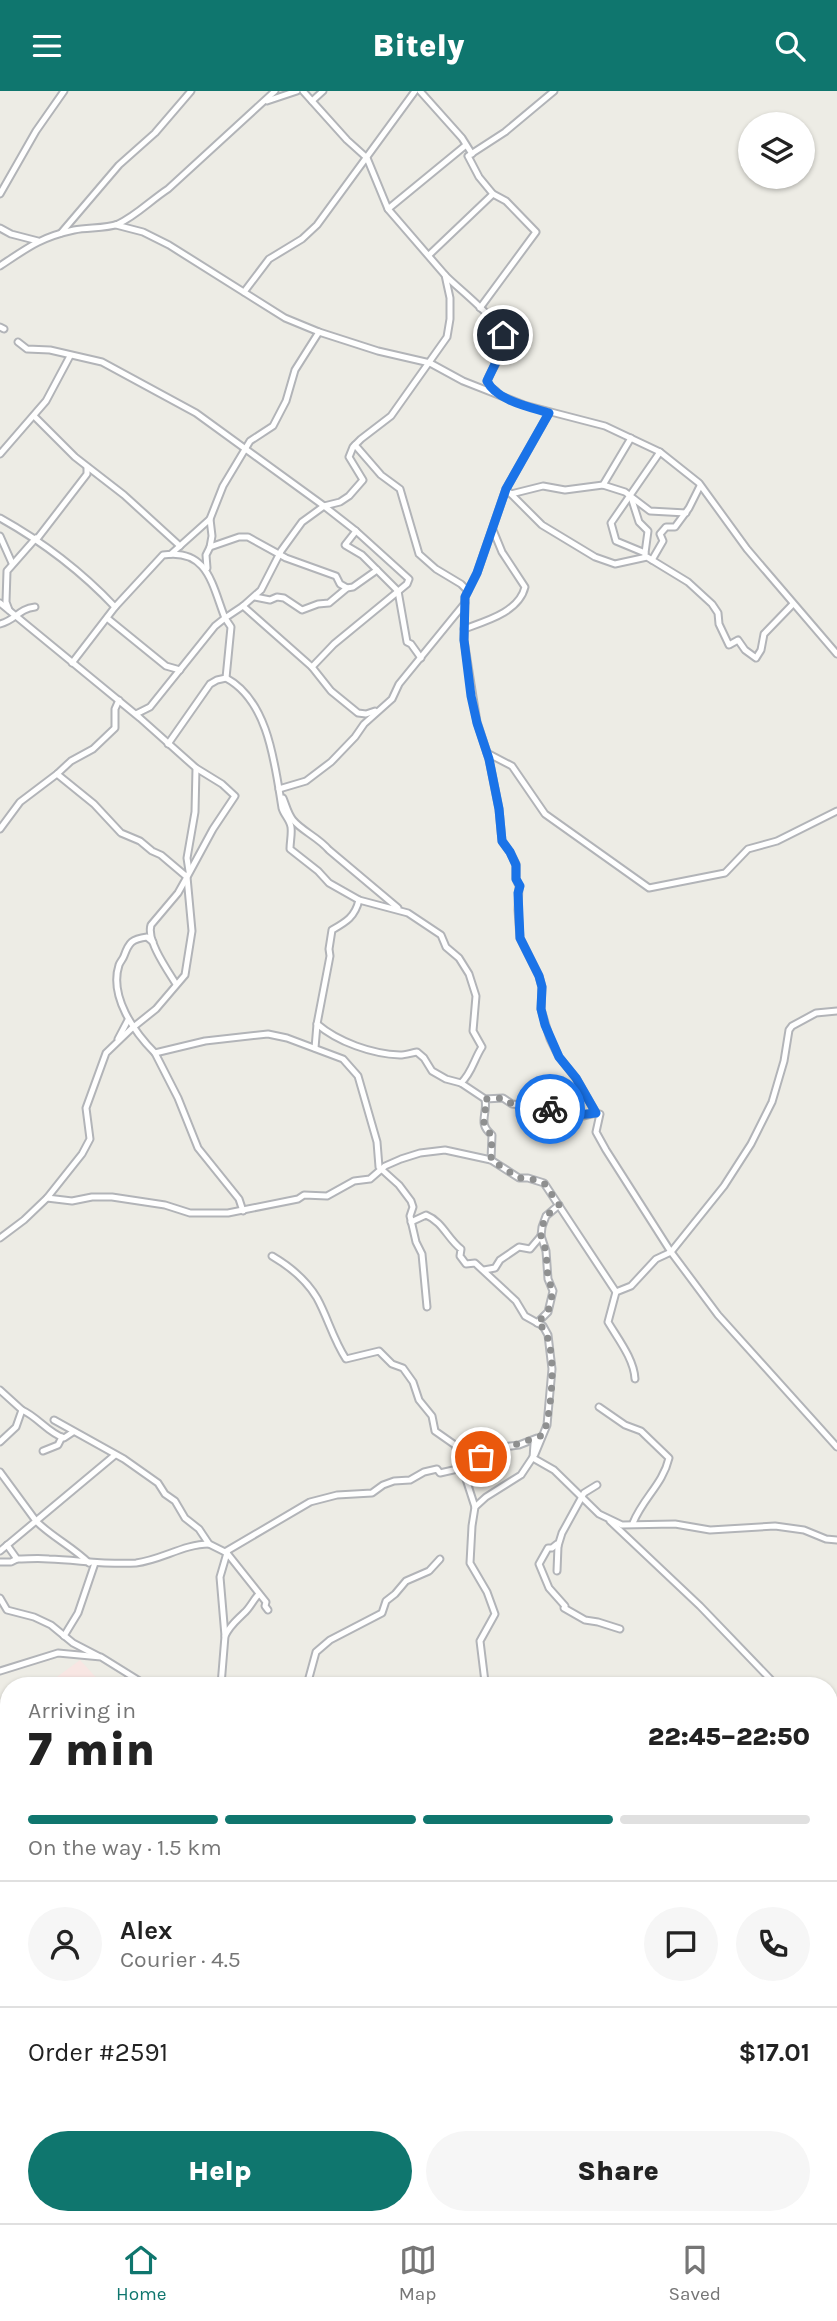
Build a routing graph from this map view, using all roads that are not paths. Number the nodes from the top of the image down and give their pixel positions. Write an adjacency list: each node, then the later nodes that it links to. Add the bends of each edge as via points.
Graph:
1 (64, 91): 14 (street)
2 (191, 91): 19 (street)
3 (275, 91): 10 (street)
4 (297, 91): 10 (street)
5 (303, 91): 9 (street)
6 (323, 91): 9 (street)
7 (418, 91): 11 (street); 13 (street)
8 (554, 91): 12 (street, via 522,120)
9 (313, 101): 13 (street)
10 (262, 103): 17 (street, via 168,189)
11 (466, 145): 12 (street); 16 (street)
12 (472, 154): 15 (street, via 468,156 479,177)
13 (367, 158): 16 (street); 24 (street, via 317,225 269,260)
14 (0, 194)
15 (493, 194): 21 (street); 25 (street, via 536,232)
16 (388, 209): 21 (street)
17 (116, 225): 19 (street); 24 (street, via 169,245)
18 (0, 228): 20 (street)
19 (61, 234): 20 (street)
20 (38, 241): 22 (street)
21 (429, 255): 23 (street)
22 (0, 266)
23 (445, 275): 25 (street); 29 (street, via 450,299 447,337)
24 (244, 292): 26 (street)
25 (480, 308): 30 (street, via 503,335 504,345 487,381)
26 (319, 332): 29 (street); 37 (street, via 295,370 273,426)
27 (18, 342): 28 (street, via 27,349)
28 (70, 356): 32 (street); 37 (street, via 118,370 196,413)
29 (430, 363): 30 (street); 35 (street, via 391,416)
30 (502, 396): 31 (street)
31 (549, 413): 33 (street, via 605,426); 43 (street)
32 (34, 416): 36 (street); 40 (street)
33 (631, 438): 38 (street); 41 (street)
34 (0, 442): 36 (street)
35 (355, 445): 46 (street, via 349,457 363,480 340,502); 65 (street, via 400,489 419,554)
36 (6, 446): 39 (street)
37 (245, 448): 46 (street); 49 (street)
38 (660, 452): 42 (street); 45 (street)
39 (0, 454)
40 (87, 467): 53 (street); 54 (street)
41 (603, 485): 44 (street, via 565,490 543,486); 45 (street)
42 (700, 486): 47 (street); 69 (street)
43 (506, 489): 44 (street); 50 (street)
44 (511, 494): 58 (street, via 542,525 595,557 615,564)
45 (631, 496): 47 (street, via 650,511); 58 (street, via 639,522 648,531); 58 (street, via 611,523 612,533 616,541)
46 (324, 506): 51 (street); 57 (street, via 302,522)
47 (686, 513): 59 (street, via 660,534 663,541)
48 (0, 518): 53 (street)
49 (210, 519): 54 (street); 55 (street)
50 (493, 529): 65 (street); 78 (street, via 525,587 523,596 500,616)
51 (356, 531): 62 (street, via 346,546); 64 (street, via 409,579)
52 (0, 536): 60 (street)
53 (37, 539): 60 (street); 71 (street)
54 (180, 547): 56 (street)
55 (210, 547): 57 (street, via 248,537); 61 (street)
56 (171, 554): 61 (street, via 188,557); 71 (street, via 163,555)
57 (279, 555): 63 (street, via 336,576); 66 (street)
58 (645, 555): 59 (street)
59 (652, 560): 69 (street, via 688,582 712,604 729,645 738,640 756,658 764,633)
60 (12, 563): 73 (street, via 7,571)
61 (207, 570): 76 (street)
62 (377, 570): 63 (street); 64 (street)
63 (347, 588): 66 (street, via 329,603 302,610 284,598)
64 (398, 591): 80 (street, via 407,642); 82 (street)
65 (468, 591): 68 (street)
66 (255, 597): 72 (street)
67 (0, 603): 73 (street)
68 (465, 603): 78 (street); 80 (street)
69 (793, 604): 79 (street)
70 (35, 607): 74 (street)
71 (115, 607): 75 (street)
72 (243, 607): 76 (street); 82 (street)
73 (9, 610): 74 (street)
74 (16, 616): 77 (street); 81 (street)
75 (107, 618): 81 (street); 83 (street, via 166,666)
76 (225, 618): 83 (street); 84 (street, via 230,627)
77 (0, 624)
78 (464, 629): 89 (street, via 471,696)
79 (837, 654)
80 (421, 658): 86 (street, via 392,699)
81 (72, 663): 85 (street)
82 (312, 667): 86 (street, via 331,691 358,713)
83 (180, 670): 87 (street, via 150,707)
84 (226, 678): 88 (street, via 210,684); 92 (street, via 258,711)
85 (119, 700): 87 (street); 91 (street, via 115,729)
86 (378, 710): 92 (street, via 319,771 306,781)
87 (136, 715): 88 (street)
88 (168, 744): 90 (street)
89 (487, 753): 93 (street, via 512,766 545,814 649,888 725,873 748,849 777,841); 109 (street, via 502,841 516,865 520,886 520,938 539,976 545,1025 559,1057)
90 (196, 768): 95 (street); 95 (street, via 235,796)
91 (57, 774): 94 (street, via 20,802); 95 (street, via 121,833)
92 (278, 788): 96 (street, via 291,827 290,849 329,883); 97 (street, via 298,825)
93 (837, 811)
94 (0, 829)
95 (188, 875): 98 (street, via 151,925); 99 (street, via 192,931 185,975)
96 (359, 900): 97 (street); 102 (street, via 346,923 332,930)
97 (403, 911): 107 (street, via 441,935 469,974 476,996 473,1031 482,1047)
98 (153, 942): 99 (street); 101 (street, via 147,937 134,939 119,965 117,990)
99 (176, 985): 103 (street)
100 (837, 1011): 118 (street, via 816,1013 789,1030 768,1111 724,1187)
101 (128, 1018): 103 (street); 104 (street)
102 (317, 1024): 105 (street); 107 (street, via 351,1044 402,1055 417,1052 432,1071)
103 (132, 1028): 104 (street); 106 (street)
104 (116, 1042): 112 (street, via 106,1053 86,1108 90,1139)
105 (315, 1048): 106 (street, via 268,1034 205,1041); 111 (street, via 343,1059 358,1076)
106 (155, 1053): 114 (street, via 198,1148 239,1199)
107 (461, 1083): 108 (street)
108 (485, 1099): 109 (street, via 503,1098 540,1112 560,1108 583,1116); 110 (street, via 483,1125 492,1135)
109 (596, 1113): 118 (street, via 600,1114 596,1132)
110 (491, 1160): 111 (street, via 445,1150 411,1156); 113 (street, via 519,1178 544,1183)
111 (382, 1170): 114 (street, via 327,1196 304,1195); 115 (street, via 411,1201)
112 (47, 1198): 114 (street, via 112,1197 190,1213); 117 (street)
113 (559, 1205): 116 (street, via 546,1216); 121 (street)
114 (243, 1211)
115 (411, 1222): 120 (street, via 426,1215 435,1220 461,1249 466,1264 475,1263); 122 (street, via 422,1254)
116 (541, 1236): 120 (street, via 530,1249 519,1247 495,1268); 123 (street, via 553,1291 548,1312)
117 (0, 1238)
118 (671, 1252): 121 (street, via 656,1259 631,1286); 133 (street, via 718,1315)
119 (272, 1257): 137 (street, via 297,1275 318,1300 346,1359 379,1351 402,1368 432,1416 435,1431 454,1445)
120 (484, 1271): 123 (street)
121 (616, 1292): 124 (street, via 608,1322)
122 (427, 1307)
123 (537, 1323): 130 (street, via 548,1335 552,1369)
124 (635, 1379)
125 (0, 1390): 127 (street)
126 (599, 1407): 144 (street, via 641,1431 669,1458 665,1473)
127 (22, 1410): 131 (street); 132 (street, via 16,1427)
128 (54, 1420): 129 (street)
129 (73, 1432): 131 (street); 135 (street)
130 (543, 1435): 136 (street); 137 (street, via 503,1447)
131 (62, 1437): 134 (street, via 58,1445)
132 (0, 1442)
133 (837, 1447)
134 (43, 1451)
135 (115, 1455): 143 (street); 146 (street, via 158,1483)
136 (533, 1458): 140 (street, via 554,1470); 141 (street, via 522,1475)
137 (462, 1468): 141 (street); 149 (street, via 440,1473 432,1469 372,1493 310,1502)
138 (0, 1472): 143 (street)
139 (597, 1485): 140 (street)
140 (582, 1497): 142 (street); 148 (street)
141 (475, 1507): 166 (street, via 470,1563 495,1614 480,1641)
142 (607, 1519): 144 (street, via 622,1525); 167 (street)
143 (36, 1521): 147 (street); 153 (street)
144 (632, 1523): 145 (street, via 710,1530 775,1525)
145 (837, 1540)
146 (209, 1544): 149 (street); 153 (street, via 143,1562)
147 (3, 1546): 150 (street)
148 (558, 1546): 154 (street); 158 (street, via 548,1548 539,1565 549,1588 564,1607 585,1621)
149 (226, 1552): 155 (street); 160 (street, via 220,1577)
150 (17, 1559): 152 (street); 153 (street)
151 (440, 1559): 165 (street, via 429,1571 406,1581 386,1601 382,1613 348,1628 316,1652)
152 (0, 1562)
153 (92, 1563): 159 (street, via 78,1613)
154 (557, 1571)
155 (259, 1594): 157 (street); 160 (street)
156 (0, 1598): 159 (street, via 7,1610 34,1617)
157 (268, 1609)
158 (620, 1629)
159 (64, 1636): 161 (street)
160 (225, 1636): 164 (street)
161 (100, 1657): 162 (street, via 58,1653); 163 (street)
162 (0, 1671)
163 (133, 1677)
164 (222, 1677)
165 (309, 1677)
166 (484, 1677)
167 (768, 1677)

